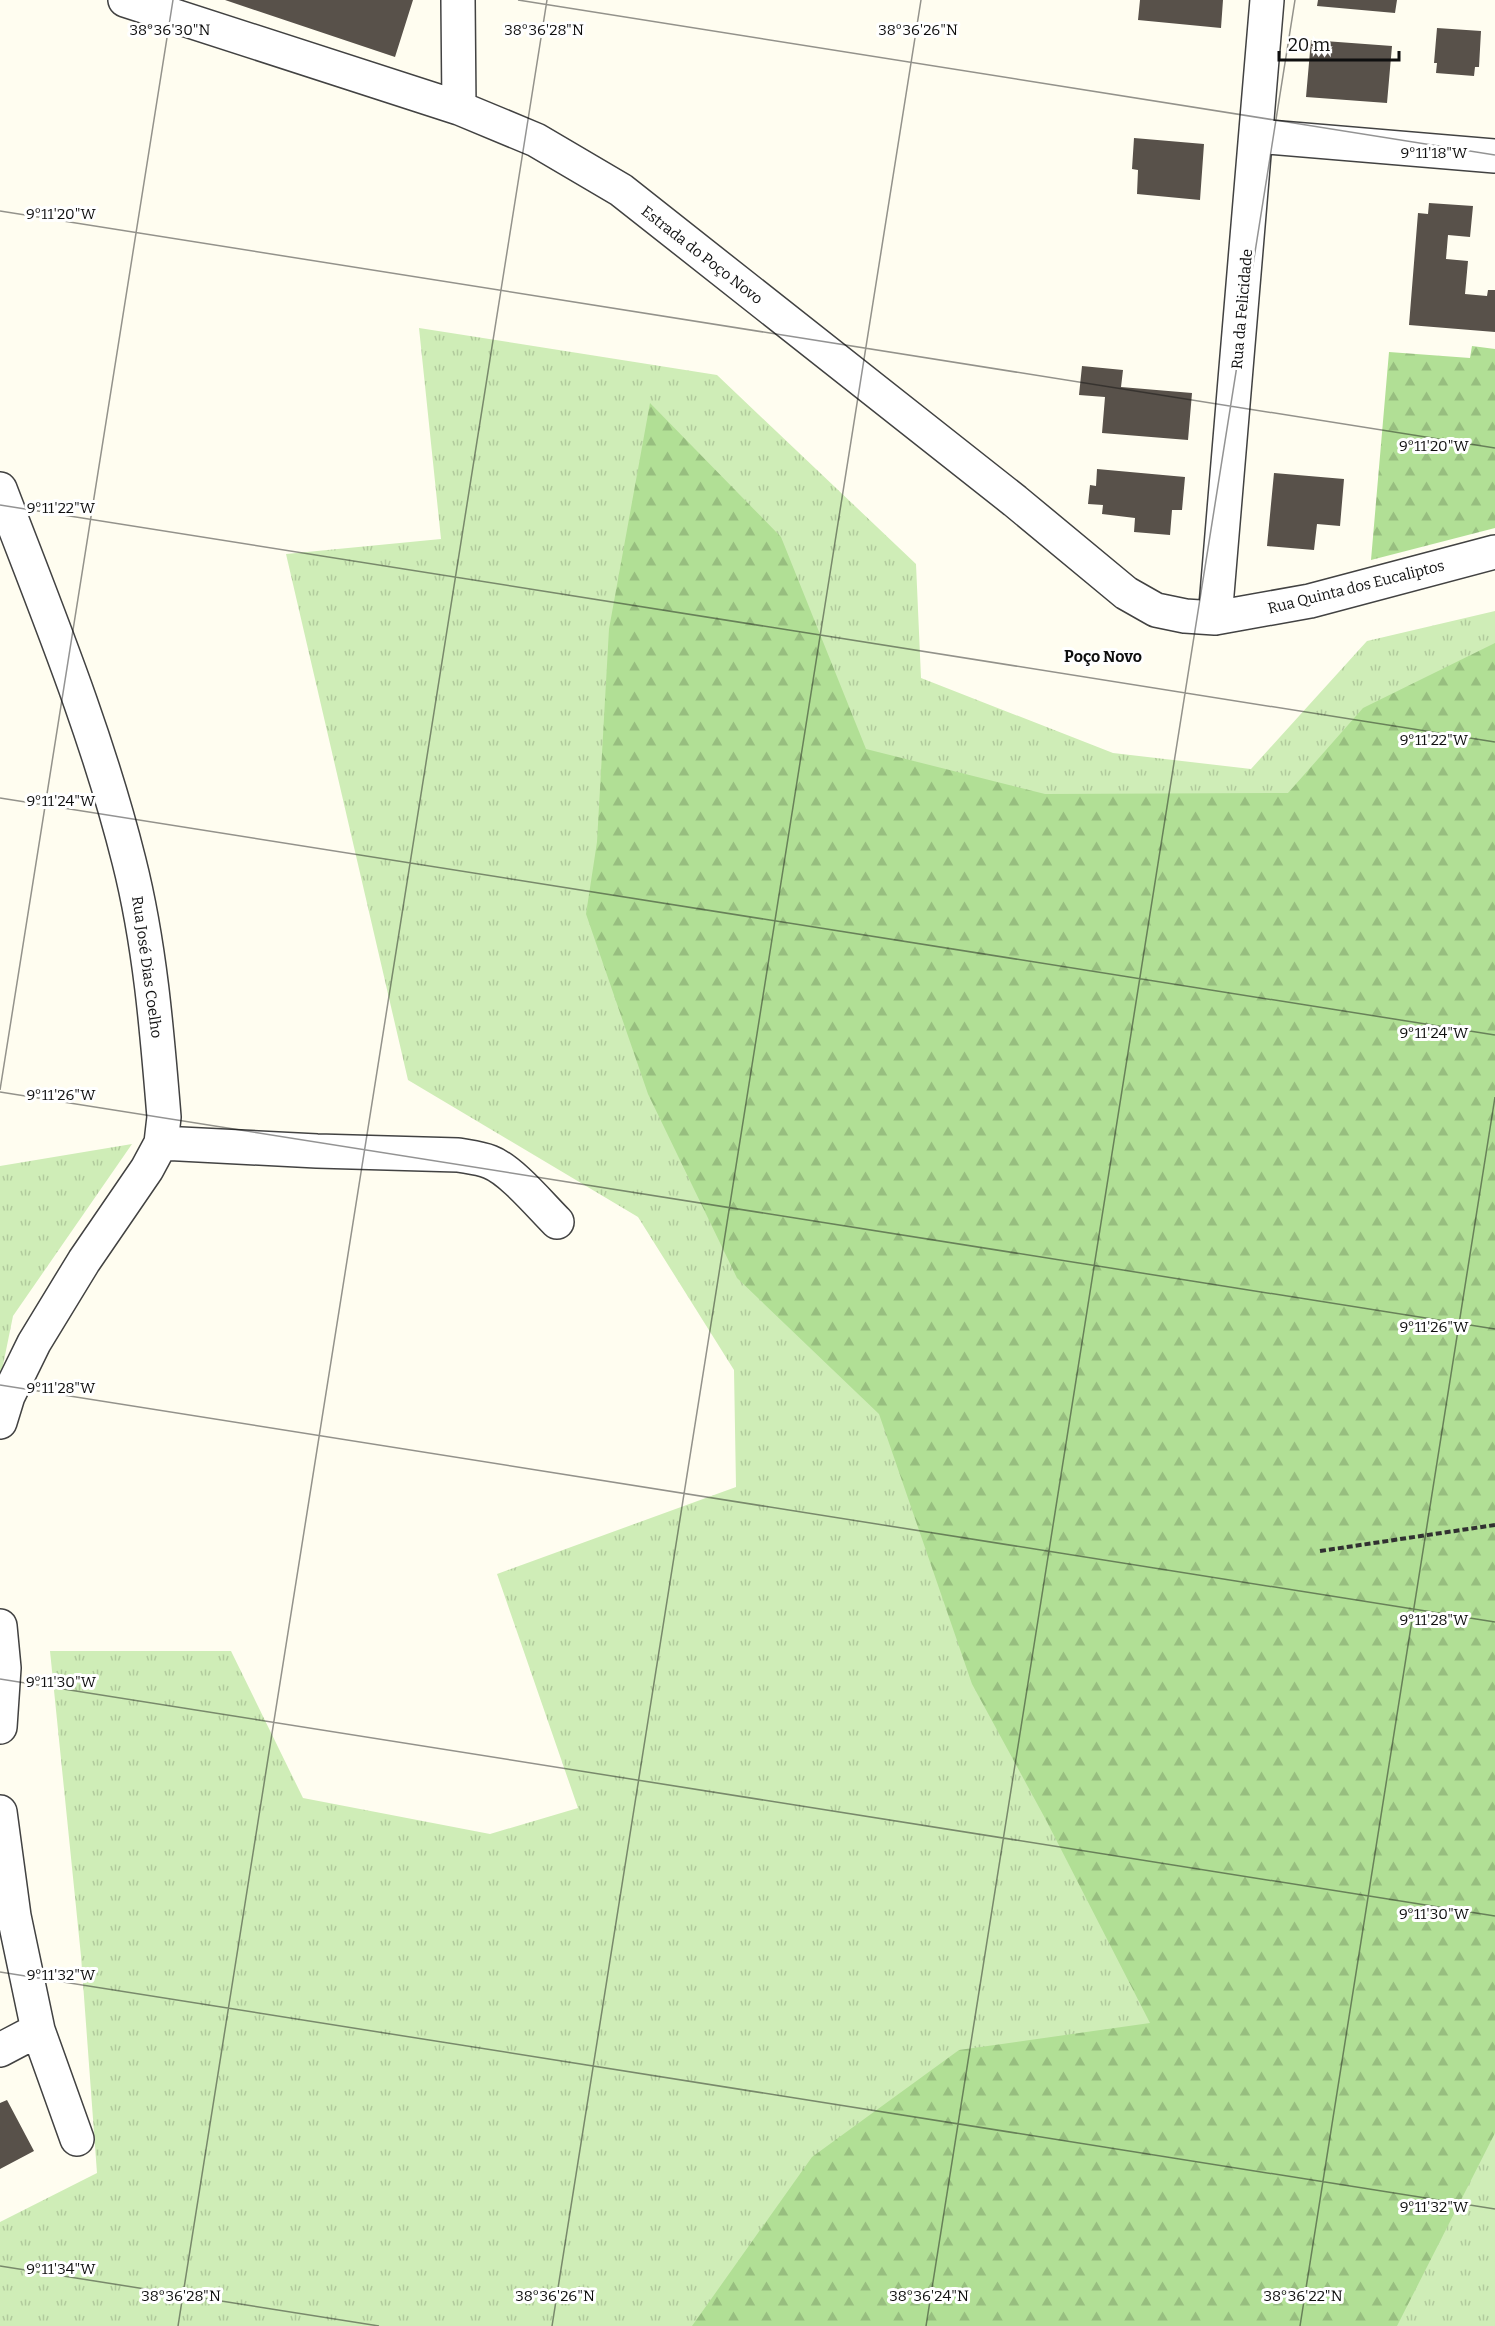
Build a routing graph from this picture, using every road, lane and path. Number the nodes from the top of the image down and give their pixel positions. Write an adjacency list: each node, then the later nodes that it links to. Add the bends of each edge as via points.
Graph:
1 (124, 0): 4 (street, Estrada do Poço Novo)
2 (458, 0): 4 (street)
3 (1267, 0): 5 (street, Rua da Felicidade)
4 (459, 108): 9 (street, Estrada do Poço Novo, via 536,140 621,190 1126,593 1156,610)
5 (1257, 136): 6 (street); 9 (street, Rua da Felicidade)
6 (1495, 156)
7 (0, 489): 10 (street, Rua José Dias Coelho, via 79,695 130,863 158,1036 164,1117)
8 (1495, 552): 9 (street, Rua Quinta dos Eucaliptos, via 1310,601)
9 (1215, 618)
10 (161, 1143): 11 (street, via 475,1158 503,1169); 12 (street, Rua José Dias Coelho, via 33,1343)
11 (557, 1222)
12 (0, 1422)
13 (1495, 1525): 14 (path)
14 (1320, 1551)
15 (0, 1626): 16 (street)
16 (2, 1668): 17 (street)
17 (0, 1727)
18 (0, 1812): 19 (street, via 14,1916)
19 (38, 2030): 20 (street); 21 (street)
20 (0, 2050)
21 (77, 2139)

